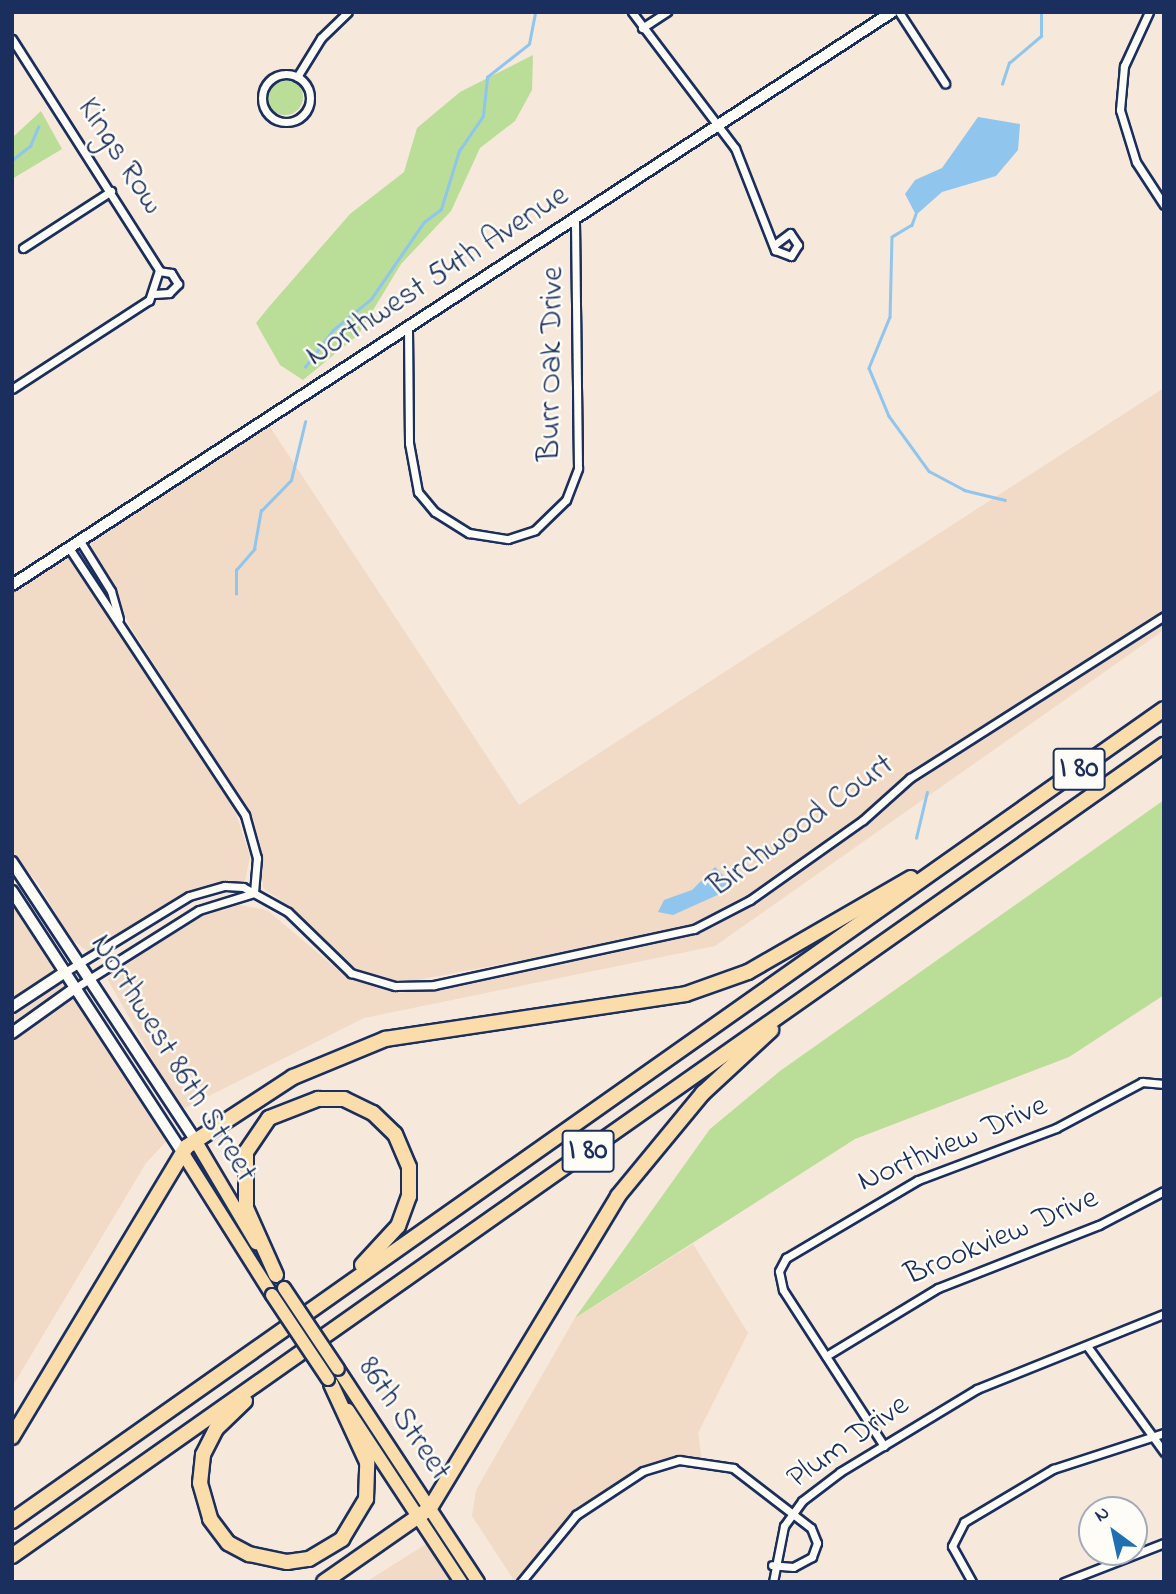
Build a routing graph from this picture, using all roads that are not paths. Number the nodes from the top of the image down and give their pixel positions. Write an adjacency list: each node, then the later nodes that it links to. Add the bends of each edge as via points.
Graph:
1 (348, 12): 9 (street, via 321,38)
2 (632, 12): 7 (street)
3 (667, 12): 7 (street)
4 (892, 12): 11 (street, Northwest 54th Avenue)
5 (899, 12): 10 (street)
6 (1149, 12): 13 (street, via 1124,66 1120,110 1127,143)
7 (642, 28): 11 (street)
8 (12, 39): 12 (street, Kings Row)
9 (297, 77): 9 (street, via 277,75 263,88 262,104 270,116 290,122 307,109 308,89)
10 (946, 83)
11 (720, 124): 14 (street, Northwest 54th Avenue); 15 (street, via 748,173)
12 (111, 191): 16 (street); 17 (street, Kings Row)
13 (1164, 205)
14 (575, 219): 19 (street, Northwest 54th Avenue); 19 (street, Burr Oak Drive, via 579,459 566,500 535,530 508,539 469,533 435,512 418,492 409,443)
15 (774, 245)
16 (23, 248)
17 (159, 271): 18 (street); 18 (street, Kings Row, via 171,273 178,284 169,293)
18 (154, 294): 20 (street)
19 (408, 328): 21 (street, Northwest 54th Avenue)
20 (12, 389)
21 (74, 544): 22 (street, Northwest 54th Avenue); 29 (street, via 111,591 119,620 246,815 257,858)
22 (12, 585)
23 (1164, 616): 29 (street, Birchwood Court, via 910,778 863,820 741,906 673,935 435,985 394,986 337,964 288,912)
24 (1164, 709): 26 (highway, I 80)
25 (1164, 745): 34 (highway, I 80)
26 (994, 829): 38 (highway, via 748,972 686,993 354,1048 293,1077); 45 (highway, I 80)
27 (12, 862): 30 (street, Northwest 86th Street)
28 (12, 891): 31 (street, Northwest 86th Street)
29 (254, 893): 30 (street, Birchwood Court, via 233,886 196,893); 32 (street, via 199,909)
30 (81, 964): 31 (street, Birchwood Court); 32 (street, Northwest 86th Street)
31 (65, 972): 33 (street, Northwest 86th Street); 35 (street)
32 (91, 978): 33 (street); 38 (street, Northwest 86th Street)
33 (75, 988): 36 (street); 39 (street, Northwest 86th Street)
34 (811, 994): 44 (highway, I 80); 54 (highway, via 703,1093 618,1196)
35 (12, 1007)
36 (12, 1033)
37 (1164, 1084): 47 (street, Northview Drive, via 1136,1085 1056,1128 890,1194 791,1254 779,1271 780,1285)
38 (195, 1140): 39 (highway); 41 (main road, Northwest 86th Street)
39 (182, 1152): 42 (main road, Northwest 86th Street); 50 (highway)
40 (1164, 1191): 47 (street, Brookview Drive, via 1099,1225 938,1288)
41 (280, 1281): 45 (highway, via 246,1208 246,1152 269,1118 292,1105 332,1098 358,1104 388,1125 402,1145 409,1196 388,1241); 54 (main road, 86th Street, bridge)
42 (272, 1295): 48 (main road, 86th Street, bridge)
43 (1164, 1314): 46 (street, Plum Drive)
44 (345, 1321): 48 (highway, via 237,1408 209,1442 200,1483 210,1518 228,1542 270,1561 309,1559 329,1551 358,1519 367,1462); 58 (highway, I 80)
45 (289, 1326): 56 (highway)
46 (1087, 1346): 51 (street); 52 (street, Plum Drive, via 977,1389)
47 (826, 1356): 52 (street)
48 (329, 1382): 54 (main road, 86th Street)
49 (1164, 1433): 51 (street)
50 (12, 1437)
51 (1151, 1437): 53 (street); 65 (street, via 1053,1469 959,1526 953,1538 956,1558)
52 (884, 1446): 55 (street, Plum Drive, via 820,1486)
53 (1164, 1452)
54 (426, 1513): 60 (highway); 61 (main road, 86th Street); 62 (main road, 86th Street)
55 (793, 1513): 59 (street); 59 (street, via 811,1528 815,1552 801,1564); 63 (street, Plum Drive, via 733,1468 672,1461 643,1471 576,1515)
56 (12, 1521)
57 (1164, 1543): 66 (street)
58 (12, 1556)
59 (772, 1565): 64 (street)
60 (324, 1582)
61 (461, 1582)
62 (478, 1582)
63 (521, 1582)
64 (773, 1582)
65 (972, 1582)
66 (1064, 1582)

